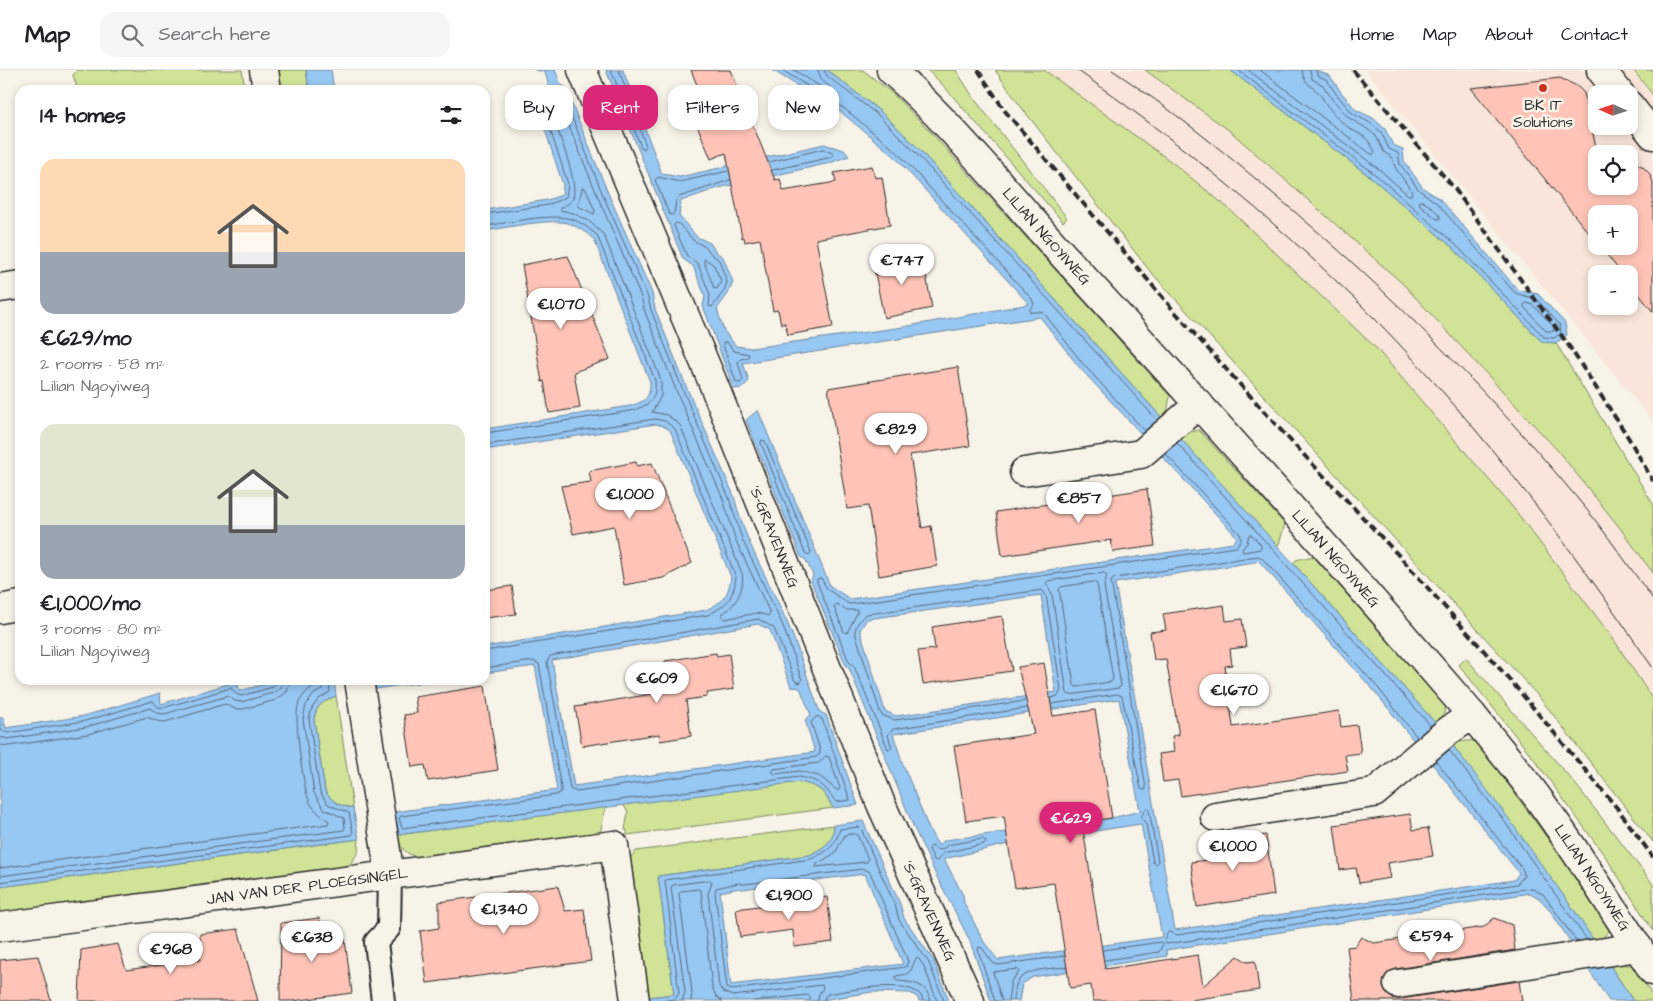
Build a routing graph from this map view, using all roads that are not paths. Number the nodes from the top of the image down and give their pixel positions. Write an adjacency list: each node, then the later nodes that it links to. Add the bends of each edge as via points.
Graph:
1 (264, 70): 5 (street)
2 (582, 70): 25 (street, 'S-GRAVENWEG, via 712,378 881,804)
3 (891, 70): 11 (street, LILIAN NGOYIWEG, via 923,99 1039,229)
4 (1601, 70): 6 (street)
5 (266, 85)
6 (1613, 85)
7 (1638, 117): 8 (street)
8 (1653, 136)
9 (15, 286): 10 (street)
10 (0, 288)
11 (1190, 412): 12 (street, via 1141,454); 16 (street, LILIAN NGOYIWEG)
12 (1024, 472)
13 (15, 606): 14 (street)
14 (0, 609)
15 (360, 685): 18 (street)
16 (1472, 715): 17 (street, via 1374,793); 20 (street, LILIAN NGOYIWEG, via 1544,806)
17 (1215, 817)
18 (390, 876): 19 (street, JAN VAN DER PLOEGSINGEL); 23 (street, via 389,928 376,942); 24 (street, JAN VAN DER PLOEGSINGEL, via 614,845)
19 (0, 927)
20 (1638, 947): 21 (street, LILIAN NGOYIWEG); 22 (street, LILIAN NGOYIWEG)
21 (1653, 971)
22 (1398, 984)
23 (383, 1001)
24 (635, 1001)
25 (970, 1001)

